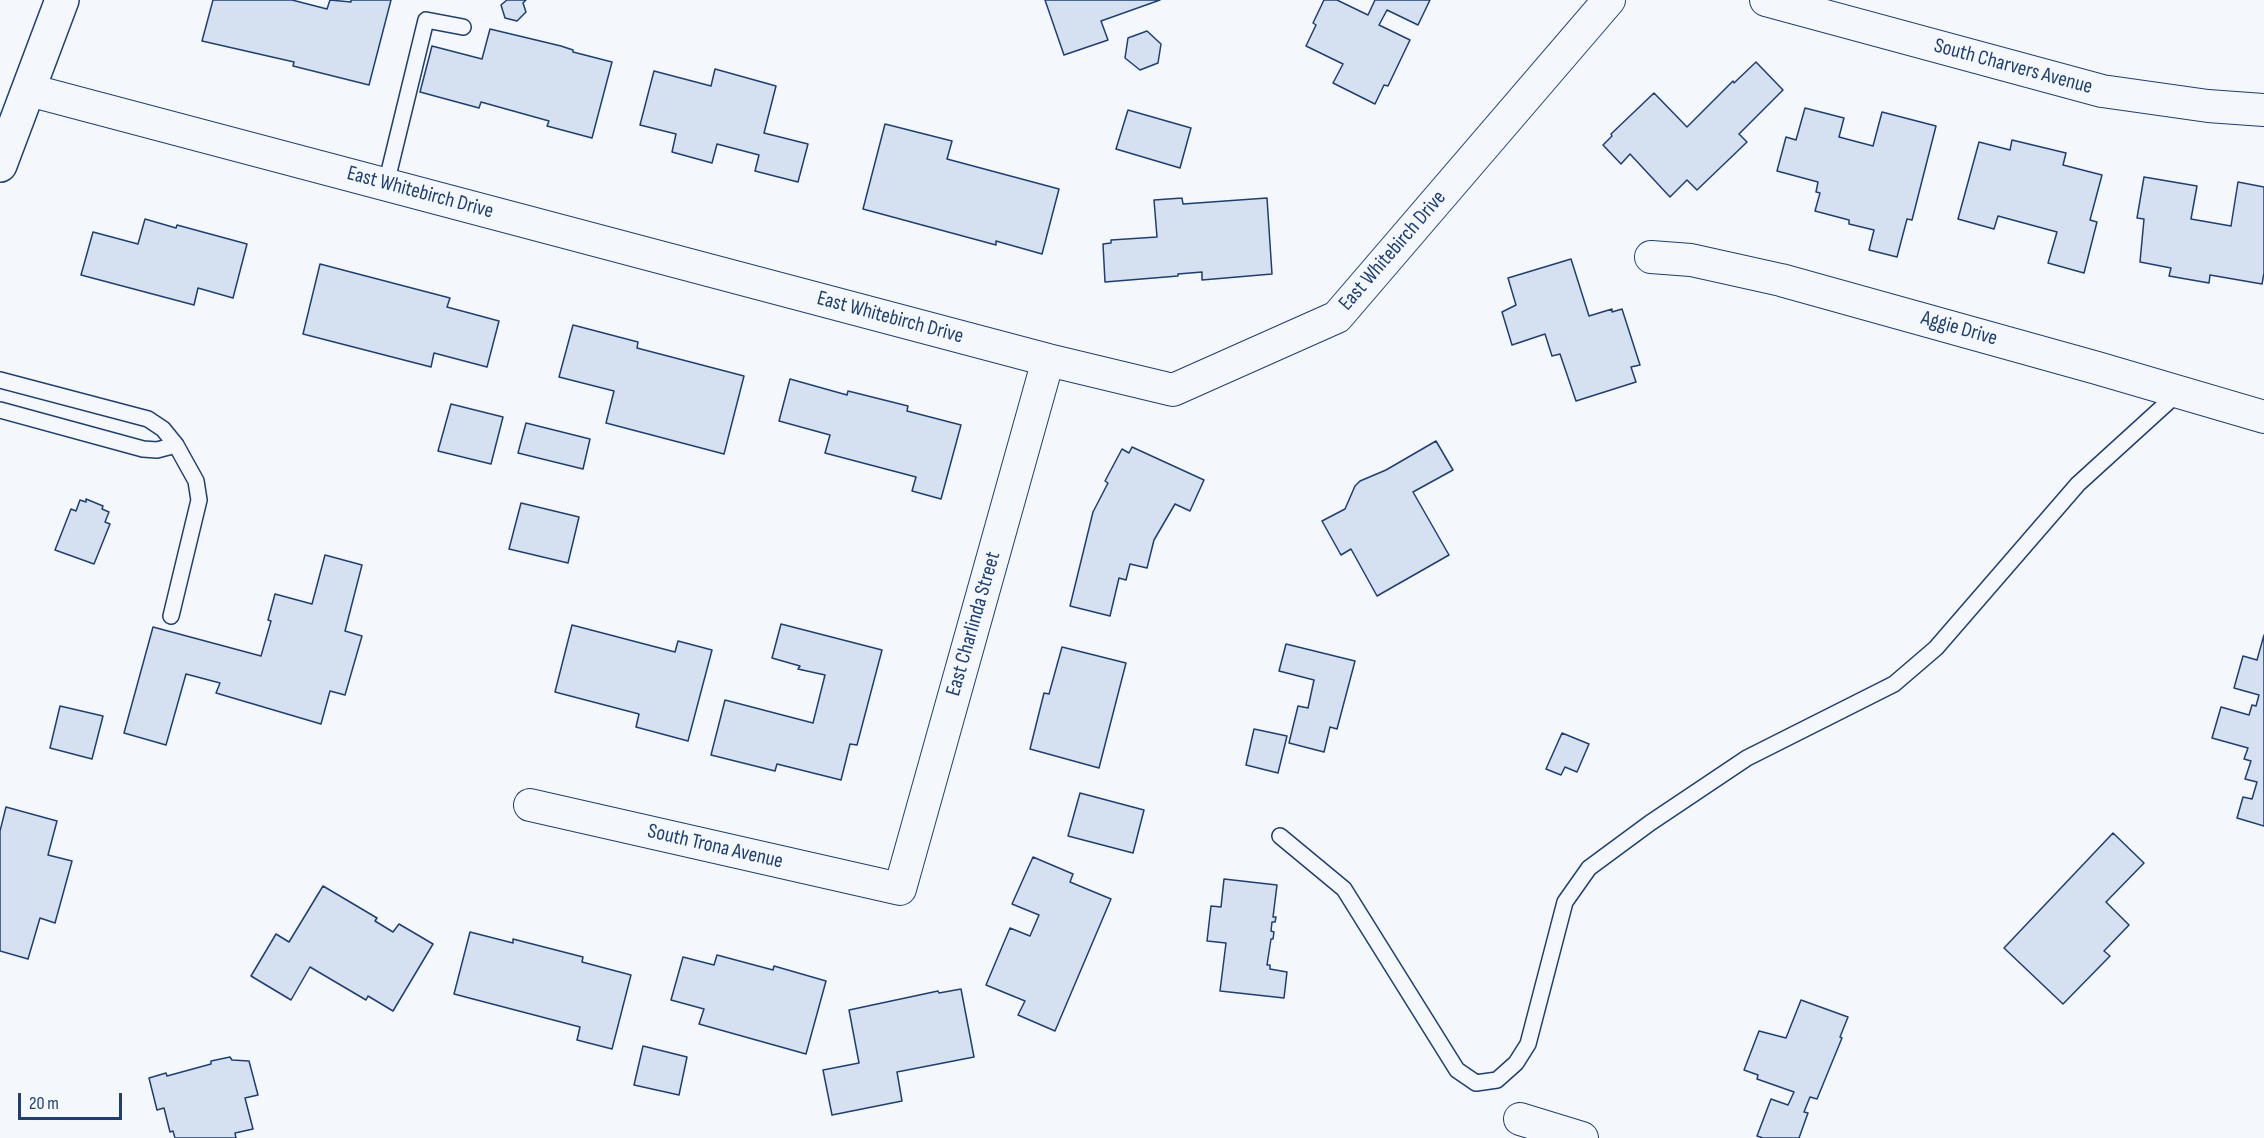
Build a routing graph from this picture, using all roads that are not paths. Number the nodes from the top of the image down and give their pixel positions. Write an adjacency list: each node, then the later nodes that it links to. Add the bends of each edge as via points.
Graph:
1 (62, 0): 5 (main road)
2 (1609, 0): 10 (street, East Whitebirch Drive, via 1337,317 1173,390)
3 (1766, 0): 6 (street, South Charvers Avenue, via 2102,91)
4 (463, 27): 8 (lane, via 426,20)
5 (30, 90): 7 (main road); 8 (street, East Whitebirch Drive)
6 (2264, 110)
7 (0, 165)
8 (386, 184): 10 (street, East Whitebirch Drive)
9 (1651, 257): 12 (street, Aggie Drive, via 1692,260 1781,280)
10 (1048, 360): 19 (street, East Charlinda Street)
11 (0, 380): 15 (lane, via 148,419)
12 (2178, 393): 14 (street, Aggie Drive); 18 (lane, via 2078,484 1936,648 1894,684 1747,758 1589,868 1565,902 1528,1044 1516,1064 1497,1080 1476,1083 1458,1070 1344,889)
13 (0, 410): 15 (lane, via 142,448 157,450)
14 (2264, 417)
15 (176, 445): 16 (lane, via 196,481 199,500)
16 (171, 616)
17 (530, 805): 19 (street, South Trona Avenue)
18 (1280, 836)
19 (900, 889)
20 (1520, 1119): 21 (street)
21 (1582, 1138)

